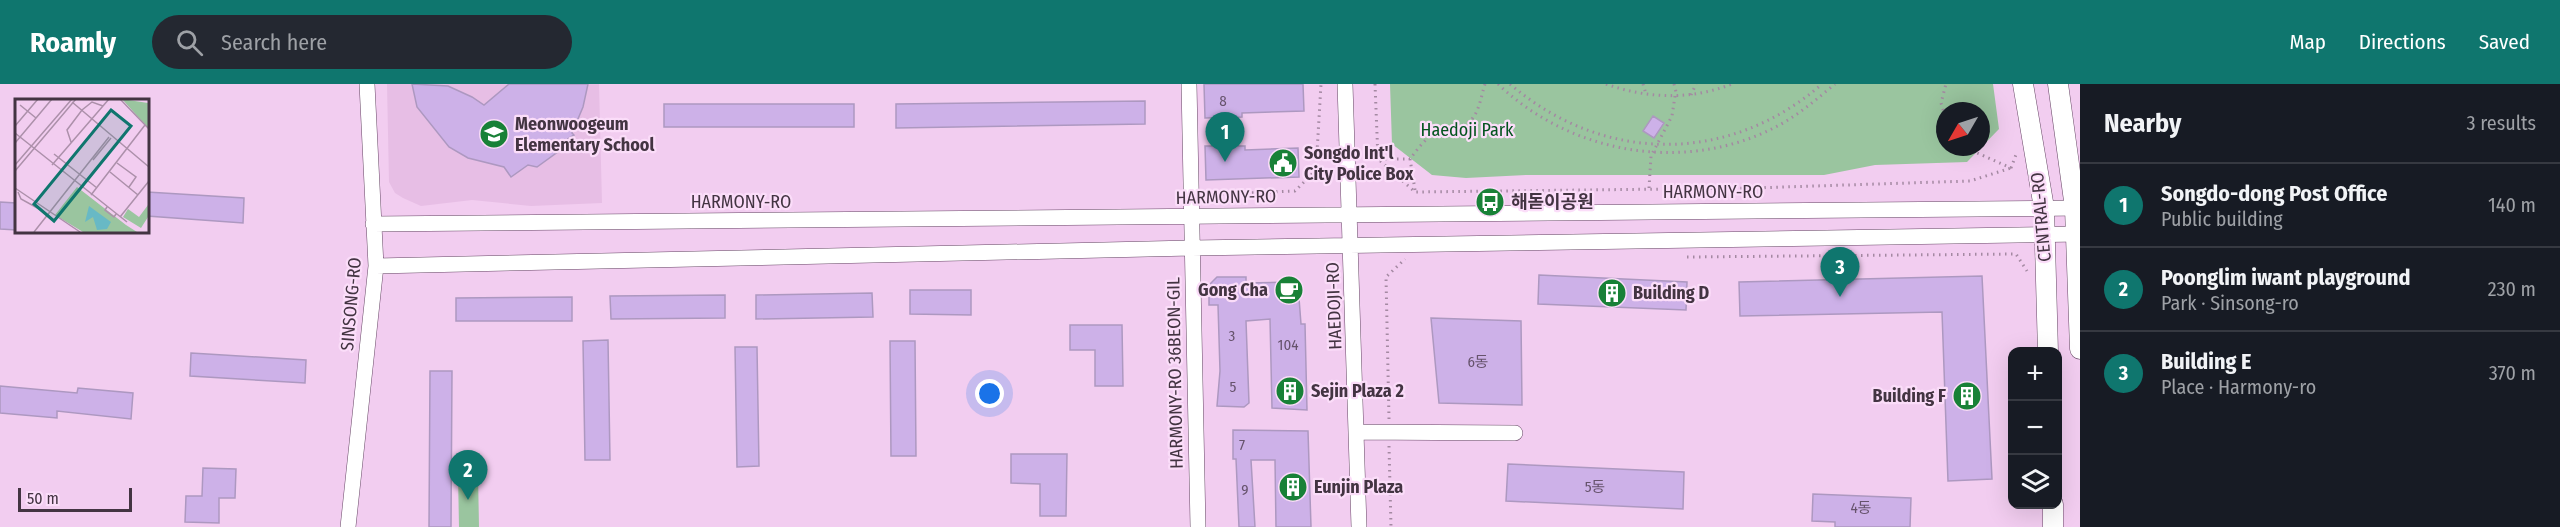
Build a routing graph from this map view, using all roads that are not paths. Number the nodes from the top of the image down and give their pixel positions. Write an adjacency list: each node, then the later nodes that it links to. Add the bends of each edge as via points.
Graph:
1 (367, 84): 10 (street, SINSONG-RO)
2 (1189, 84): 9 (street, HARMONY-RO 36BEON-GIL)
3 (1345, 84): 8 (street, HAEDOJI-RO)
4 (2023, 84): 6 (main road, CENTRAL-RO)
5 (2058, 84): 7 (main road, CENTRAL-RO)
6 (2044, 208): 7 (street, HARMONY-RO); 8 (street, HARMONY-RO); 12 (main road, CENTRAL-RO)
7 (2078, 208): 11 (main road, CENTRAL-RO)
8 (1350, 214): 9 (street, HARMONY-RO); 13 (street, HAEDOJI-RO)
9 (1192, 218): 10 (street, HARMONY-RO); 14 (street, HARMONY-RO 36BEON-GIL)
10 (374, 224): 15 (street, SINSONG-RO)
11 (2078, 234): 12 (street); 17 (main road, CENTRAL-RO)
12 (2044, 235): 13 (street); 16 (main road, CENTRAL-RO)
13 (1351, 245): 14 (street); 18 (street, HAEDOJI-RO)
14 (1192, 248): 15 (street); 22 (street, HARMONY-RO 36BEON-GIL)
15 (376, 266): 21 (street, SINSONG-RO)
16 (2048, 347)
17 (2080, 349)
18 (1356, 432): 19 (street); 23 (street, HAEDOJI-RO)
19 (1515, 433)
20 (2053, 509): 24 (main road)
21 (348, 527)
22 (1198, 527)
23 (1359, 527)
24 (2054, 527)

